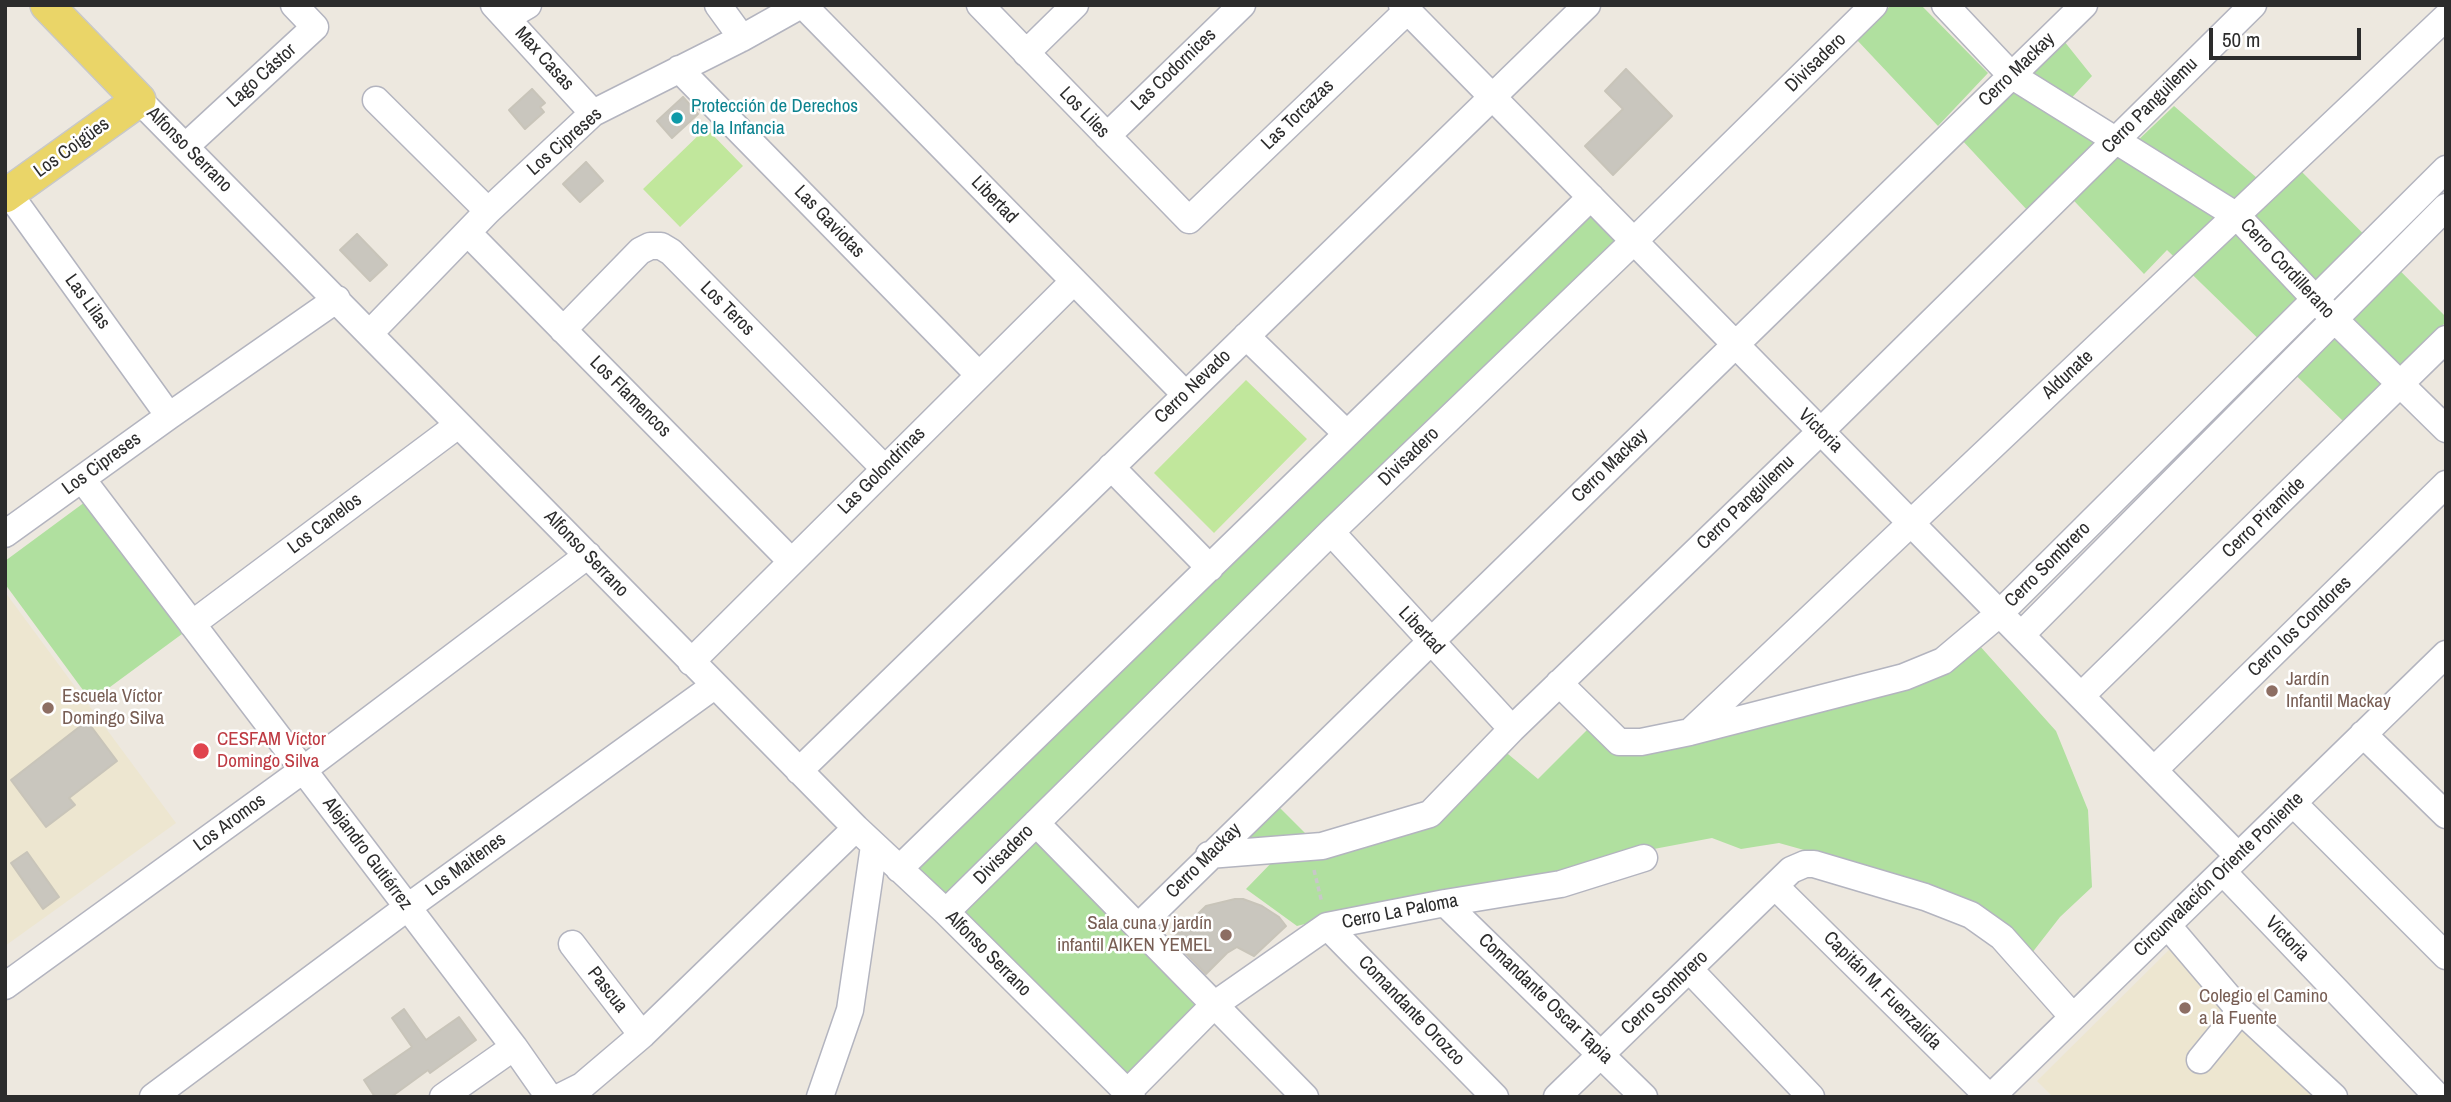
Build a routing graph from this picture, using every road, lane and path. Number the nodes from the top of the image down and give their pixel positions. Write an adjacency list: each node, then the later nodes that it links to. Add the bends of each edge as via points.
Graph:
1 (47, 5): 21 (main road, Alfonso Serrano)
2 (293, 5): 26 (street, Lago Cástor, via 315,27)
3 (718, 5): 16 (street)
4 (802, 5): 16 (street, Los Cipreses); 36 (street, Libertad)
5 (979, 5): 17 (street, Los Liles)
6 (1075, 5): 17 (street)
7 (1242, 5): 24 (street, Las Codornices)
8 (1587, 5): 20 (street, Cerro Nevado)
9 (1874, 5): 35 (street, Divisadero)
10 (1945, 5): 19 (street, Cerro Cordillerano)
11 (2084, 5): 19 (street, Cerro Mackay)
12 (2253, 5): 25 (street, Cerro Panguilemu)
13 (1405, 8): 20 (street, Victoria); 33 (street, Las Torcazas)
14 (510, 10): 23 (street, Max Casas)
15 (2446, 18): 32 (street, Aldunate)
16 (741, 38): 18 (street, Los Cipreses)
17 (1026, 53): 24 (street, Los Liles)
18 (679, 69): 23 (street, Los Cipreses); 45 (street, Las Gaviotas)
19 (2011, 75): 25 (street, Cerro Cordillerano); 44 (street, Cerro Mackay)
20 (1491, 96): 29 (street, Victoria); 42 (street, Cerro Nevado)
21 (139, 100): 26 (street, Alfonso Serrano); 28 (main road, Los Coigües)
22 (376, 100): 31 (street)
23 (593, 113): 31 (street, Los Cipreses)
24 (1107, 136): 33 (street, Los Liles)
25 (2116, 140): 32 (street, Cerro Cordillerano); 51 (street, Cerro Panguilemu)
26 (186, 146): 38 (street, Alfonso Serrano)
27 (2446, 169): 37 (street, Cerro Sombrero)
28 (7, 193): 48 (street, Las Lilas)
29 (1591, 197): 35 (street, Victoria); 52 (street)
30 (2446, 207): 39 (street, Cerro Sombrero)
31 (488, 211): 34 (street, Los Cipreses)
32 (2237, 216): 37 (street, Cerro Cordillerano); 57 (street, Aldunate)
33 (1189, 220)
34 (468, 233): 40 (street, Los Flamencos); 41 (street, Los Cipreses)
35 (1634, 241): 44 (street, Victoria); 59 (street, Divisadero)
36 (1074, 281): 45 (street, Las Golondrinas); 47 (street, Libertad)
37 (2314, 298): 39 (street, Cerro Cordillerano); 63 (street, Cerro Sombrero)
38 (337, 299): 41 (street, Alfonso Serrano); 48 (street, Los Cipreses)
39 (2334, 319): 46 (street, Cerro Cordillerano); 65 (street, Cerro Sombrero)
40 (563, 330): 54 (street, Los Teros, via 640,251 661,246); 61 (street, Los Flamencos)
41 (370, 333): 49 (street, Alfonso Serrano)
42 (1246, 336): 47 (street, Cerro Nevado); 52 (street)
43 (2446, 339): 46 (street, Cerro Piramide)
44 (1735, 344): 51 (street, Victoria); 66 (street, Cerro Mackay)
45 (979, 375): 54 (street, Las Golondrinas)
46 (2401, 384): 50 (street, Cerro Cordillerano); 71 (street, Cerro Piramide)
47 (1185, 394): 53 (street, Cerro Nevado)
48 (169, 416): 55 (street, Los Cipreses)
49 (458, 425): 60 (street, Alfonso Serrano); 64 (street, Los Canelos)
50 (2446, 429)
51 (1821, 431): 57 (street, Victoria); 69 (street, Cerro Panguilemu)
52 (1348, 434): 62 (street)
53 (1111, 467): 62 (street); 77 (street, Cerro Nevado)
54 (885, 469): 61 (street, Las Golondrinas)
55 (82, 479): 58 (street, Los Cipreses); 64 (street, Alejandro Gutiérrez)
56 (2446, 484): 76 (street, Cerro los Condores)
57 (1911, 523): 63 (street, Victoria); 73 (street, Aldunate)
58 (7, 530)
59 (1331, 532): 66 (street, Libertad); 80 (street, Divisadero)
60 (588, 555): 68 (street, Alfonso Serrano); 75 (street, Los Aromos)
61 (792, 561): 68 (street, Las Golondrinas)
62 (1210, 568): 85 (street)
63 (2000, 614): 65 (street, Victoria); 73 (street, Cerro Sombrero, via 1943,661 1904,677)
64 (192, 624): 75 (street, Alejandro Gutiérrez)
65 (2021, 635): 71 (street, Victoria)
66 (1430, 641): 72 (street, Libertad); 82 (street, Cerro Mackay)
67 (2446, 654): 74 (street, Circunvalación Oriente Poniente)
68 (691, 662): 70 (street, Alfonso Serrano)
69 (1559, 683): 72 (street, Cerro Panguilemu); 73 (street, Cerro Sombrero, via 1619,741 1641,742)
70 (714, 685): 77 (street, Alfonso Serrano); 88 (street, Los Maitenes)
71 (2081, 696): 76 (street, Victoria)
72 (1512, 729): 82 (street, Cerro Panguilemu, via 1430,814 1321,846)
73 (1690, 732)
74 (2363, 734): 78 (street, Circunvalación Oriente Poniente); 79 (street)
75 (303, 770): 88 (street, Alejandro Gutiérrez); 96 (street, Los Aromos)
76 (2154, 770): 84 (street, Victoria)
77 (799, 771): 81 (street, Alfonso Serrano)
78 (2293, 803): 84 (street, Circunvalación Oriente Poniente); 94 (street)
79 (2446, 815)
80 (1037, 823): 89 (street, Divisadero); 92 (street)
81 (865, 837): 85 (street, Alfonso Serrano); 100 (street); 109 (street, via 850,1010)
82 (1209, 855): 92 (street, Cerro Mackay)
83 (1644, 858): 87 (street, Cerro La Paloma, via 1561,884)
84 (2231, 864): 91 (street, Circunvalación Oriente Poniente); 117 (street, Victoria)
85 (899, 869): 89 (street, Alfonso Serrano)
86 (1775, 886): 95 (street, Cerro Sombrero); 99 (street, Cerro Sombrero, via 1791,870 1814,864 1971,915 2002,937); 115 (street, Capitán M. Fuenzalida)
87 (1445, 903): 90 (street, Cerro La Paloma); 102 (street, Comandante Oscar Tapia)
88 (408, 907): 101 (street, Alejandro Gutiérrez); 105 (street, Los Maitenes)
89 (946, 912): 104 (street, Alfonso Serrano)
90 (1327, 926): 97 (street, Cerro La Paloma); 111 (street, Comandante Orozco)
91 (2168, 926): 98 (street); 99 (street, Circunvalación Oriente Poniente)
92 (1138, 927): 97 (street)
93 (572, 944): 100 (street, Pascua)
94 (2446, 956)
95 (1689, 969): 102 (street, Cerro Sombrero); 114 (street)
96 (5, 986)
97 (1214, 1005): 104 (street, Cerro La Paloma); 110 (street)
98 (2236, 1006): 103 (street, via 2236,1016); 116 (street)
99 (2073, 1017): 115 (street, Circunvalación Oriente Poniente)
100 (642, 1035): 108 (street, via 589,1081)
101 (514, 1047): 106 (street); 107 (street, Alejandro Gutiérrez)
102 (1602, 1054): 112 (street, Cerro Sombrero); 113 (street, Comandante Oscar Tapia)
103 (2200, 1060)
104 (1130, 1095)
105 (153, 1097)
106 (443, 1097)
107 (549, 1097)
108 (560, 1097)
109 (820, 1097)
110 (1305, 1097)
111 (1495, 1097)
112 (1558, 1097)
113 (1644, 1097)
114 (1811, 1097)
115 (1990, 1097)
116 (2334, 1097)
117 (2438, 1097)

